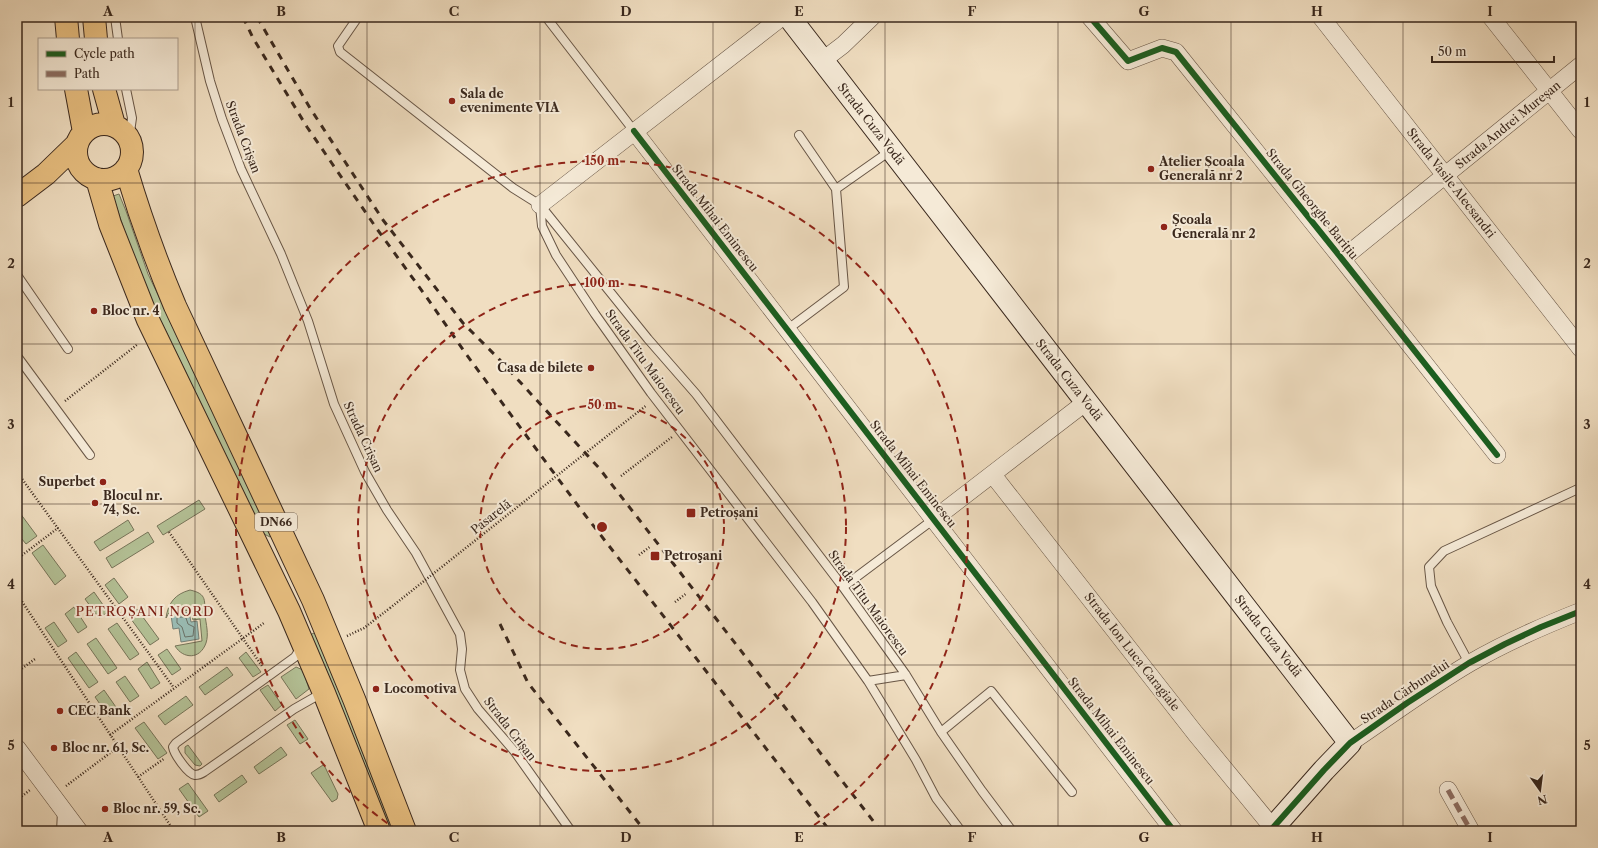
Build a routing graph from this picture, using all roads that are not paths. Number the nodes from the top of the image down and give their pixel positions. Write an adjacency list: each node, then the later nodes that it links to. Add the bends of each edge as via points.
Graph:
1 (66, 17): 13 (main road)
2 (94, 17): 14 (main road)
3 (115, 17): 15 (lane)
4 (195, 17): 67 (lane, Strada Crișan, via 222,119 241,169 281,254 308,321 334,404 365,472 416,553 460,634 460,670 465,689 478,710 514,752)
5 (358, 17): 34 (lane, via 338,46 340,52 513,188)
6 (546, 17): 22 (lane)
7 (782, 17): 22 (street)
8 (789, 17): 16 (main road, Strada Cuza Vodă)
9 (872, 17): 16 (street)
10 (1090, 17): 35 (street, Strada Gheorghe Barițiu, via 1128,61 1162,48 1176,52)
11 (1321, 17): 31 (street, Strada Vasile Alecsandri)
12 (1491, 17): 21 (street)
13 (68, 38)
14 (96, 38)
15 (118, 38)
16 (822, 61): 27 (main road, Strada Cuza Vodă)
17 (1581, 65): 21 (street, Strada Andrei Mureșan)
18 (76, 90): 26 (main road)
19 (104, 90): 24 (main road)
20 (126, 90): 24 (lane, via 132,118)
21 (1550, 91): 23 (street); 31 (street, Strada Andrei Mureșan)
22 (634, 131): 34 (street); 37 (street, Strada Mihai Eminescu)
23 (1581, 131)
24 (122, 132): 26 (main road, via 105,124 96,125); 28 (main road, via 132,145 132,158)
25 (799, 135): 32 (lane)
26 (81, 138): 29 (main road); 30 (main road, via 77,160)
27 (891, 150): 32 (lane); 41 (main road, Strada Cuza Vodă)
28 (126, 169): 30 (main road, via 115,178 106,180); 47 (main road, DN66, via 155,260)
29 (46, 174): 30 (main road); 33 (main road)
30 (89, 174): 48 (main road, DN66, via 148,320)
31 (1446, 176): 35 (street, Strada Andrei Mureșan); 39 (street, Strada Vasile Alecsandri)
32 (836, 189): 37 (lane, via 844,287)
33 (17, 196)
34 (540, 205): 49 (lane, Strada Titu Maiorescu, via 648,339 696,394); 54 (lane, Strada Titu Maiorescu, via 542,226 556,255 595,314 656,399 812,602)
35 (1342, 259): 43 (street, Strada Gheorghe Barițiu)
36 (18, 280): 38 (lane)
37 (788, 329): 46 (street, Strada Mihai Eminescu)
38 (68, 349)
39 (1581, 349)
40 (17, 356): 42 (lane)
41 (1086, 402): 44 (street); 57 (main road, Strada Cuza Vodă)
42 (90, 455)
43 (1497, 455)
44 (993, 475): 46 (street); 62 (street, Strada Ion Luca Caragiale, via 1195,733 1261,812)
45 (1578, 489): 52 (lane, via 1444,551 1429,567 1431,586)
46 (934, 519): 49 (lane); 70 (street, Strada Mihai Eminescu)
47 (301, 574): 48 (main road); 66 (main road, DN66, via 351,692)
48 (276, 585): 51 (main road, DN66)
49 (843, 587): 53 (lane, Strada Titu Maiorescu)
50 (1581, 611): 52 (street, Strada Cărbunelui, via 1504,644)
51 (303, 645): 55 (main road, DN66); 55 (lane, via 295,657 176,743 173,747 174,752 193,775 198,775 294,709)
52 (1469, 664): 57 (street, Strada Cărbunelui)
53 (906, 675): 54 (lane, Strada Titu Maiorescu); 56 (lane, Strada Titu Maiorescu)
54 (868, 681): 68 (lane, via 936,798)
55 (324, 693): 65 (main road, DN66)
56 (941, 732): 60 (lane, via 990,691); 69 (lane, Strada Titu Maiorescu)
57 (1350, 743): 62 (main road, Strada Cărbunelui)
58 (17, 748): 61 (street)
59 (1448, 790): 71 (street)
60 (1072, 792)
61 (58, 803): 63 (lane); 64 (street)
62 (1271, 829)
63 (61, 831)
64 (79, 831)
65 (379, 831)
66 (405, 831)
67 (570, 831)
68 (961, 831)
69 (1012, 831)
70 (1174, 831)
71 (1471, 831)

